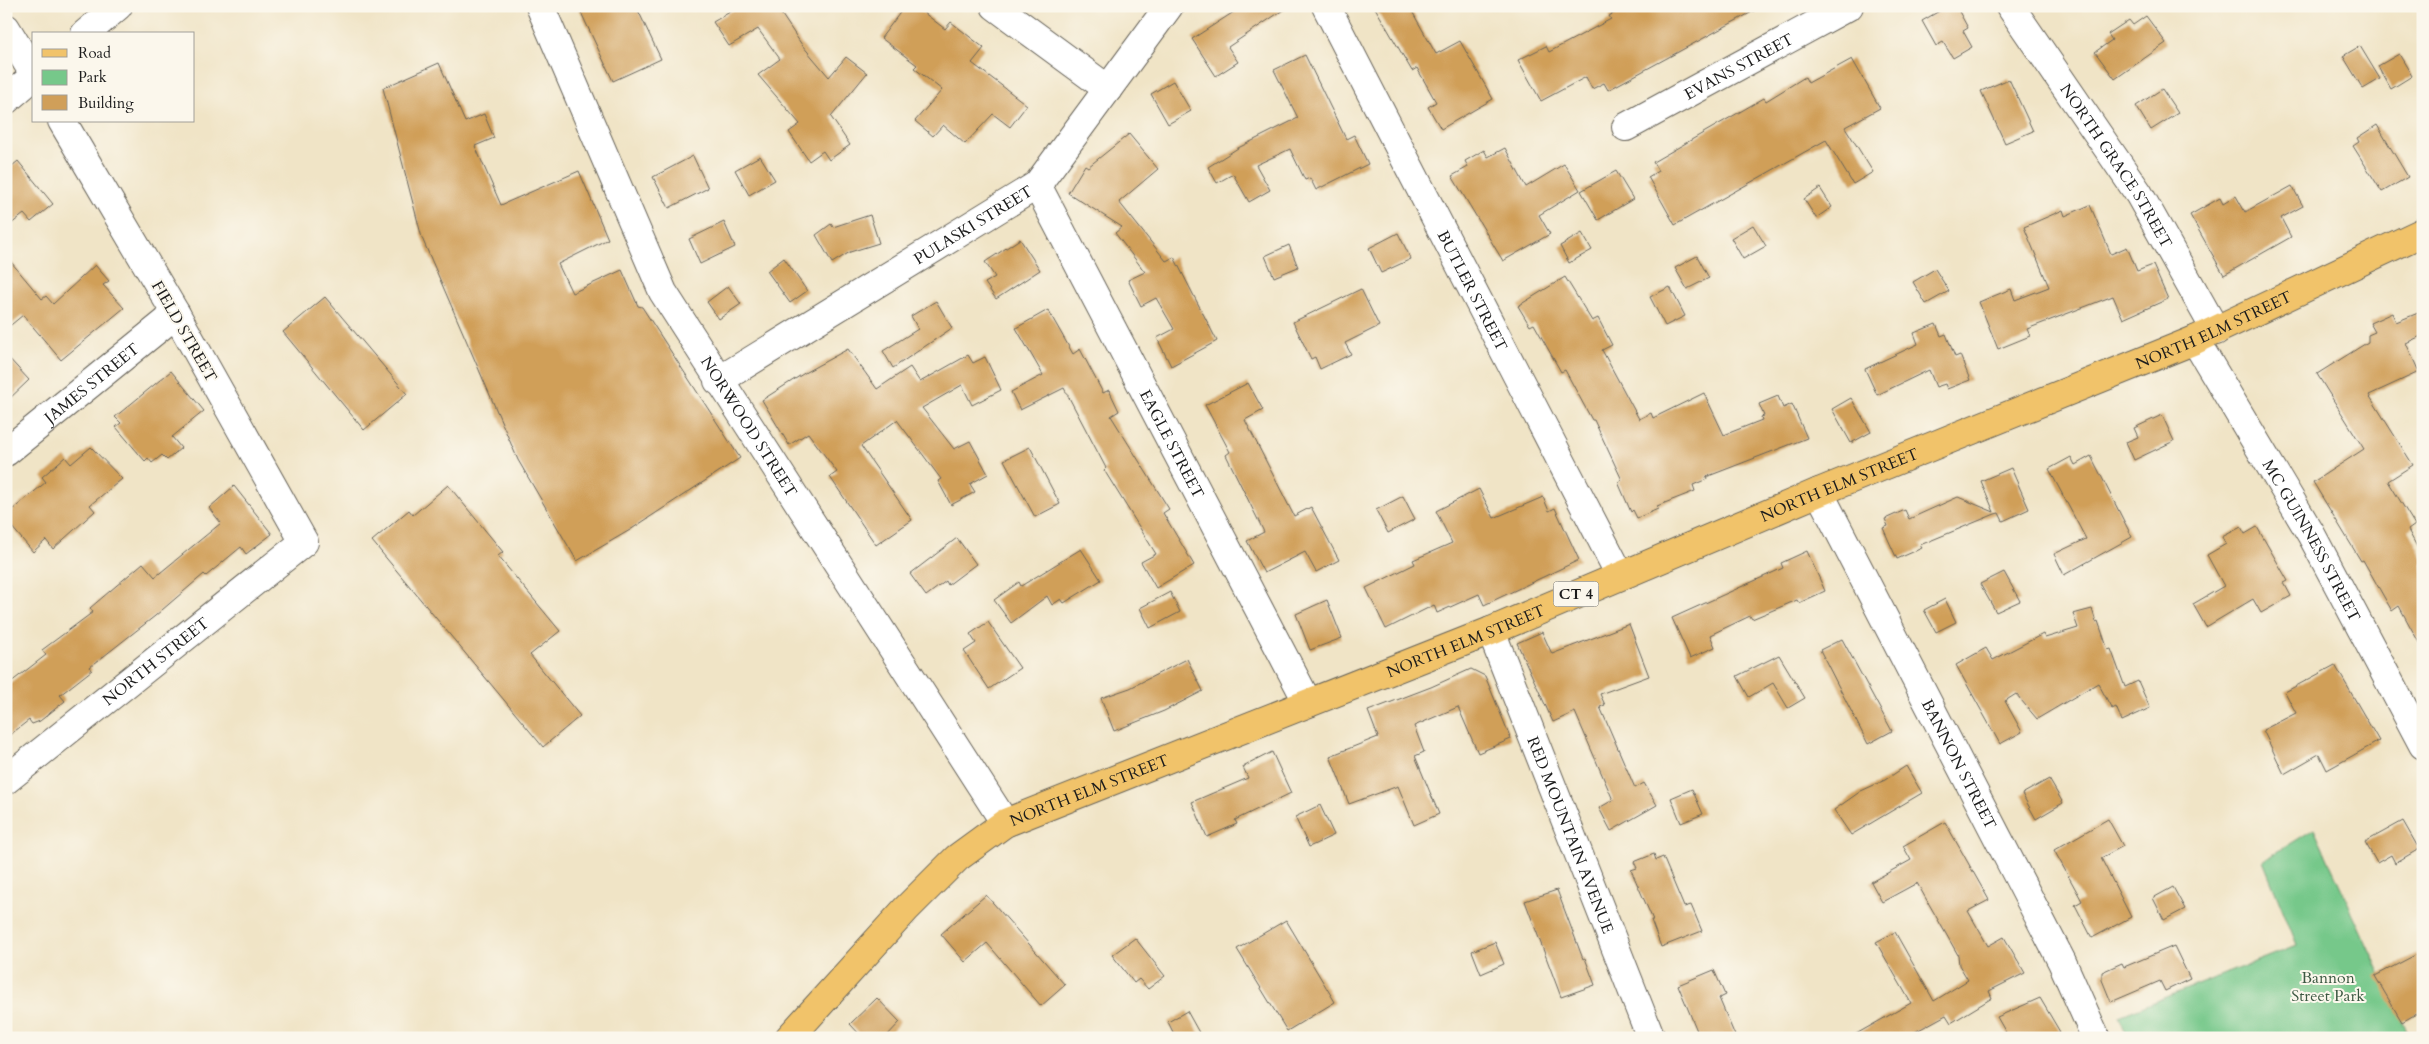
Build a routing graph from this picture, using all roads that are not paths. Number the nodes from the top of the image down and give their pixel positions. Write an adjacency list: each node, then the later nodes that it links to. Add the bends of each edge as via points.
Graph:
1 (118, 6): 10 (street)
2 (540, 6): 21 (street, NORWOOD STREET, via 663,292)
3 (995, 6): 13 (street)
4 (1169, 6): 13 (street, PULASKI STREET)
5 (1326, 6): 25 (street, BUTLER STREET)
6 (1849, 6): 8 (street, EVANS STREET)
7 (2010, 6): 20 (street, NORTH GRACE STREET, via 2139,194)
8 (1811, 14): 16 (street, EVANS STREET)
9 (6, 28): 11 (street)
10 (87, 32)
11 (32, 72)
12 (32, 77): 14 (street)
13 (1108, 89): 17 (street, PULASKI STREET)
14 (6, 100)
15 (63, 122): 19 (street, FIELD STREET)
16 (1626, 127)
17 (1037, 185): 21 (street, PULASKI STREET); 27 (street, EAGLE STREET)
18 (2423, 232): 20 (main road, NORTH ELM STREET / CT 4)
19 (176, 314): 22 (street, JAMES STREET); 24 (street, FIELD STREET)
20 (2206, 336): 23 (main road, NORTH ELM STREET / CT 4); 28 (street, MC GUINNESS STREET)
21 (718, 381): 30 (street, NORWOOD STREET)
22 (6, 452)
23 (1819, 492): 25 (main road, NORTH ELM STREET / CT 4); 33 (street, BANNON STREET, via 2062,962)
24 (304, 542): 29 (street, NORTH STREET)
25 (1620, 575): 26 (main road, NORTH ELM STREET / CT 4)
26 (1491, 631): 27 (main road, NORTH ELM STREET / CT 4); 32 (street, RED MOUNTAIN AVENUE)
27 (1308, 703): 30 (main road, NORTH ELM STREET / CT 4)
28 (2423, 745)
29 (6, 780)
30 (1005, 823): 31 (main road, NORTH ELM STREET / CT 4, via 951,864)
31 (789, 1038)
32 (1651, 1038)
33 (2096, 1038)

